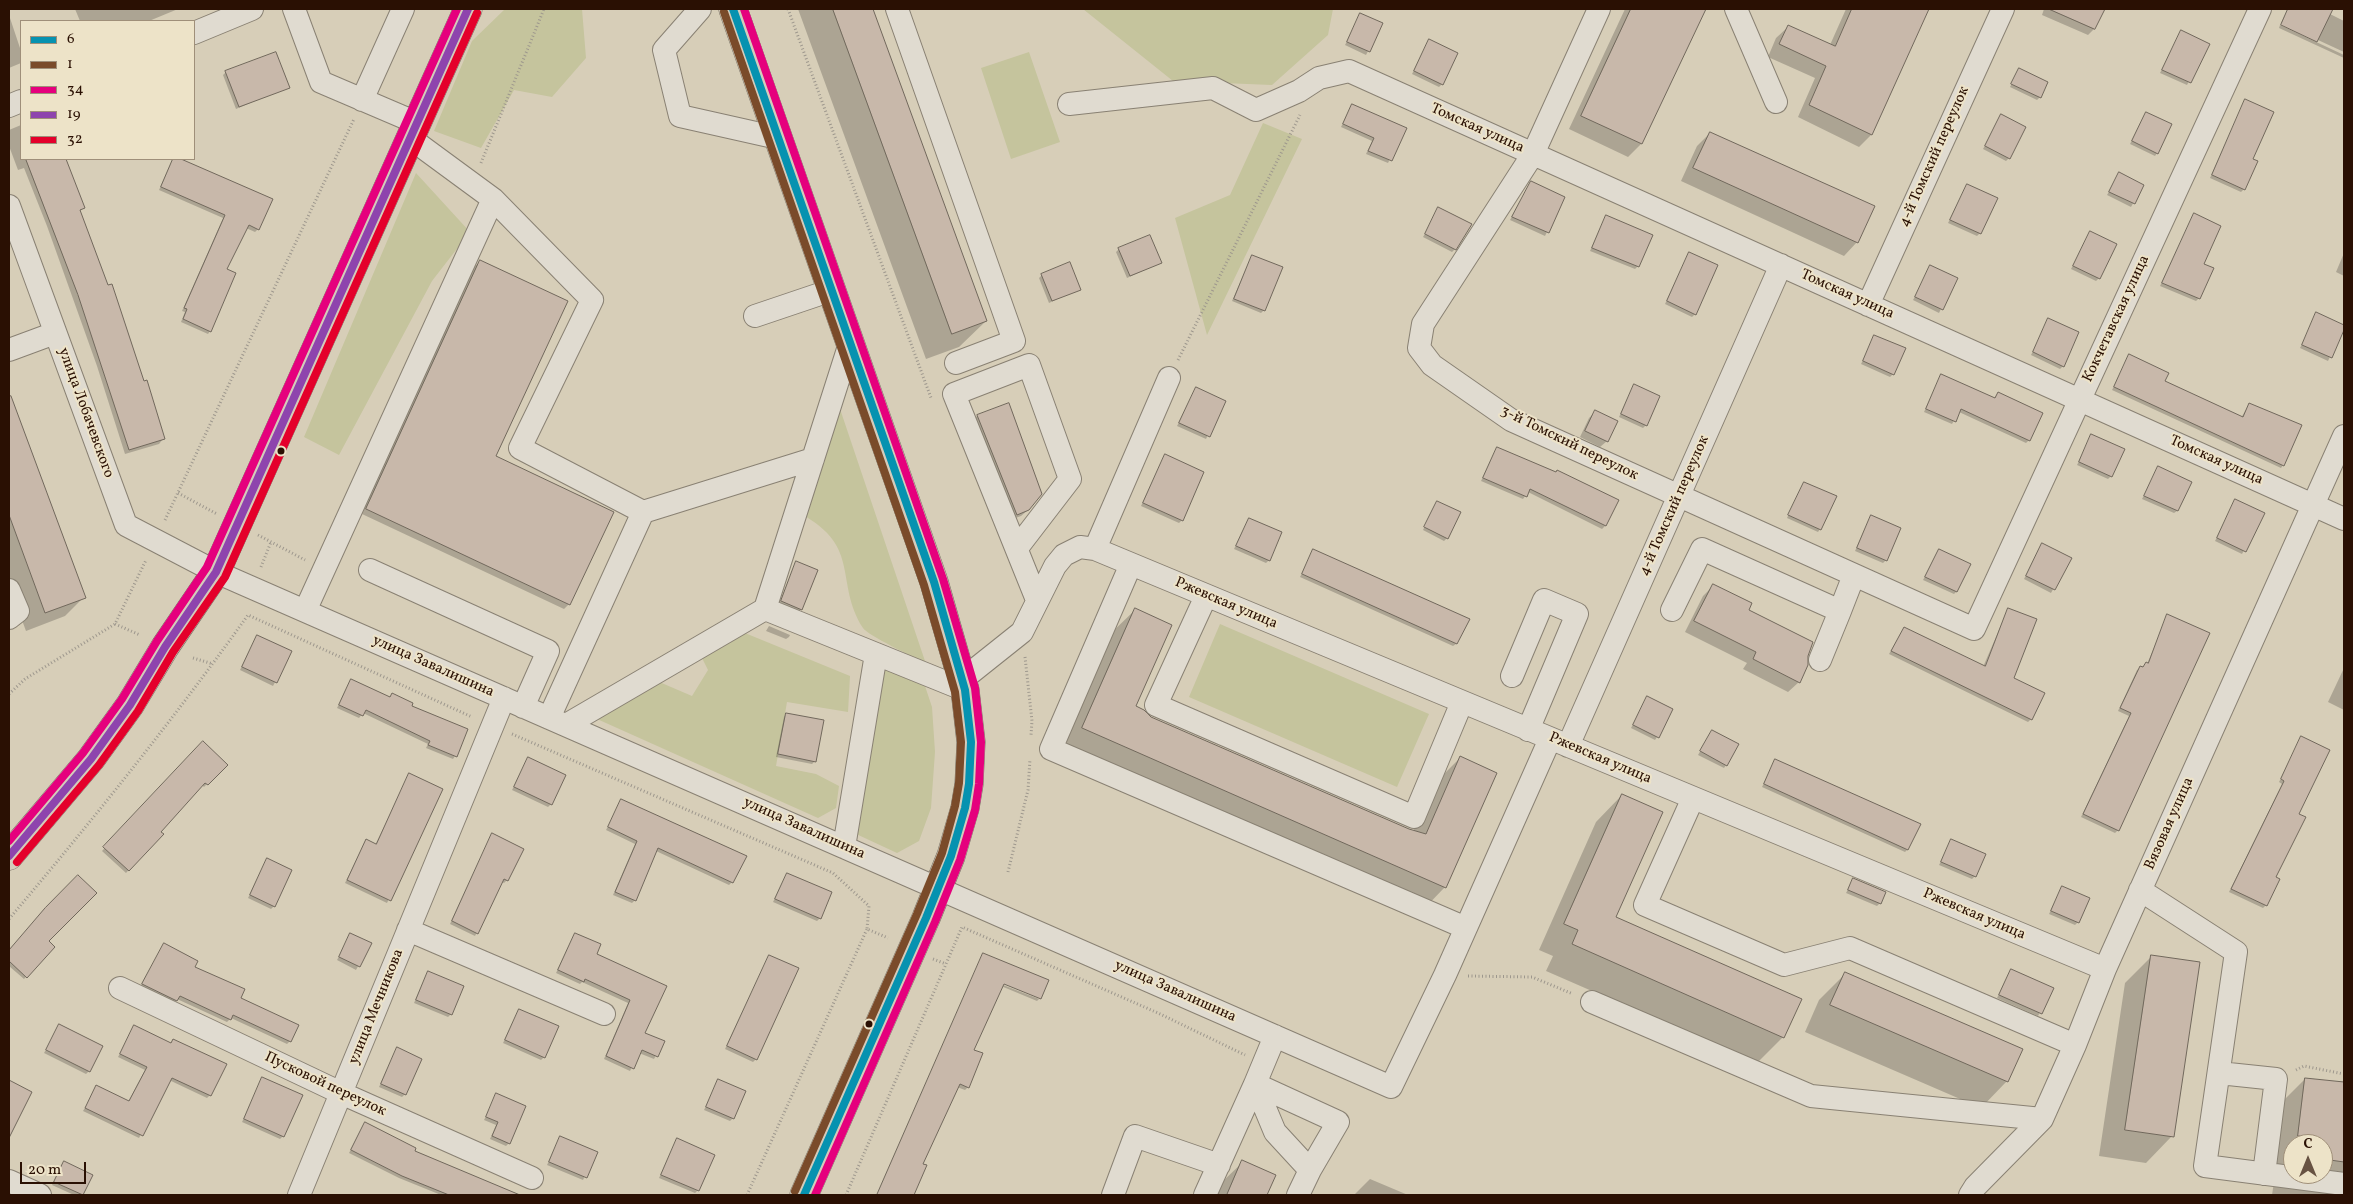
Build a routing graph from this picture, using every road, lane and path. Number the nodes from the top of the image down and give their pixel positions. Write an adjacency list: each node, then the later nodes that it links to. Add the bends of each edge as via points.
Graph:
1 (252, 9): 14 (street)
2 (294, 9): 15 (street, via 321,82)
3 (403, 9): 15 (street)
4 (468, 9): 19 (main road)
5 (544, 9): 22 (path)
6 (700, 9): 20 (street, via 664,50 680,116)
7 (733, 9): 20 (main road)
8 (788, 9): 35 (path)
9 (897, 9): 32 (street, via 1014,341)
10 (1599, 9): 21 (street, 3-й Томский переулок)
11 (1736, 9): 16 (street)
12 (2003, 9): 27 (street, 4-й Томский переулок)
13 (2260, 9): 34 (street, Кокчетавская улица)
14 (195, 32)
15 (362, 100): 19 (street); 42 (path)
16 (1776, 102)
17 (1069, 104): 21 (street, Томская улица, via 1213,88 1256,110 1298,92 1319,78 1349,71)
18 (1301, 113): 33 (path)
19 (414, 131): 22 (street); 47 (main road)
20 (778, 138): 26 (main road)
21 (1533, 154): 25 (street, Томская улица); 38 (street, 3-й Томский переулок, via 1423,324 1419,348 1432,366 1511,420)
22 (473, 184): 23 (street)
23 (493, 199): 40 (street, via 592,300 520,448); 54 (street)
24 (9, 206): 29 (street, улица Лобачевского)
25 (1781, 266): 27 (street, Томская улица); 38 (street, 4-й Томский переулок)
26 (832, 290): 28 (street); 30 (main road)
27 (1868, 304): 34 (street, Томская улица)
28 (755, 316)
29 (55, 333): 31 (street); 42 (street, улица Лобачевского, via 126,525)
30 (850, 343): 37 (street); 66 (main road, via 934,582)
31 (9, 350)
32 (956, 362)
33 (1169, 378): 44 (street)
34 (2080, 400): 39 (street, Томская улица); 58 (street, Кокчетавская улица)
35 (933, 402)
36 (2344, 436): 39 (street, Вязовая улица)
37 (813, 459): 40 (street); 52 (street)
38 (1679, 496): 48 (street, 3-й Томский переулок); 74 (street, 4-й Томский переулок)
39 (2313, 505): 41 (street, Томская улица); 81 (street, Вязовая улица)
40 (643, 512): 70 (street)
41 (2344, 519)
42 (156, 540): 47 (street, улица Лобачевского); 57 (path)
43 (1017, 548): 43 (street, via 1070,479 1029,365 954,394); 51 (street)
44 (1094, 549): 45 (street, Ржевская улица); 51 (street, via 1080,547 1064,555)
45 (1131, 564): 50 (street, Ржевская улица); 83 (street, via 1051,749)
46 (370, 570): 69 (street, улица Мечникова, via 548,651)
47 (216, 572): 54 (street, улица Завалишина); 78 (main road, via 91,759)
48 (1854, 575): 55 (street); 58 (street, 3-й Томский переулок)
49 (9, 590): 56 (street, via 18,611)
50 (1206, 596): 68 (street, Ржевская улица); 68 (street, via 1156,705 1414,817)
51 (1037, 600): 59 (street)
52 (765, 609): 61 (street); 70 (street)
53 (1672, 610): 55 (street, via 1702,549)
54 (305, 611): 69 (street, улица Завалишина)
55 (1840, 611): 63 (street)
56 (9, 618)
57 (115, 624): 60 (path); 67 (path, via 25,679)
58 (1974, 629)
59 (1022, 632): 66 (street); 73 (path)
60 (140, 636)
61 (876, 654): 66 (street); 77 (street)
62 (193, 658): 64 (path)
63 (1820, 660)
64 (213, 664): 71 (path, via 248,615); 82 (path, via 92,821)
65 (1512, 676): 72 (street, via 1544,600 1577,614)
66 (964, 685): 80 (main road, via 971,742 969,784 958,834)
67 (9, 694)
68 (1462, 702): 72 (street, Ржевская улица)
69 (514, 703): 70 (street, улица Завалишина); 71 (street, улица Мечникова)
70 (557, 722): 77 (street, улица Завалишина)
71 (493, 726): 84 (path, via 833,873 869,906); 85 (street, улица Мечникова)
72 (1528, 730): 74 (street, Ржевская улица)
73 (1031, 738)
74 (1559, 742): 76 (street, Ржевская улица); 83 (street, 4-й Томский переулок)
75 (1030, 756): 79 (path, via 1028,790)
76 (1693, 798): 89 (street, Ржевская улица); 95 (street, via 1645,905 1784,965 1850,948)
77 (844, 847): 80 (street, улица Завалишина)
78 (9, 856)
79 (1008, 872)
80 (938, 888): 94 (street, улица Завалишина); 112 (main road)
81 (2140, 890): 89 (street, Вязовая улица); 96 (street, via 2236,952)
82 (9, 919)
83 (1466, 928): 90 (street, 4-й Томский переулок)
84 (867, 929): 86 (path); 111 (path)
85 (408, 930): 93 (street, улица Мечникова); 101 (street, улица Мечникова)
86 (888, 938)
87 (930, 958): 88 (path)
88 (946, 964): 97 (path, via 962,927 1158,1013); 113 (path)
89 (2105, 969): 95 (street, Вязовая улица)
90 (1445, 975): 92 (path, via 1532,977); 100 (street, 4-й Томский переулок)
91 (120, 988): 101 (street, Пусковой переулок)
92 (1592, 1002): 102 (street, via 1811,1096)
93 (604, 1014)
94 (1274, 1036): 97 (street); 100 (street, улица Завалишина)
95 (2075, 1045): 102 (street, Вязовая улица)
96 (2219, 1073): 99 (street); 105 (street, via 2205,1166)
97 (1259, 1074): 103 (street); 104 (street, via 1275,1132); 104 (street, via 1338,1122)
98 (2344, 1074): 99 (path, via 2304,1066)
99 (2276, 1079): 105 (street)
100 (1391, 1087)
101 (341, 1093): 106 (street, Пусковой переулок); 110 (street, улица Мечникова)
102 (2042, 1119): 117 (street, Вязовая улица)
103 (1218, 1165): 114 (street, via 1135,1136); 115 (street)
104 (1310, 1170): 116 (street)
105 (2264, 1174): 108 (street)
106 (532, 1178)
107 (9, 1182): 109 (street)
108 (2344, 1184)
109 (40, 1195)
110 (299, 1195)
111 (747, 1195)
112 (804, 1195)
113 (846, 1195)
114 (1113, 1195)
115 (1205, 1195)
116 (1298, 1195)
117 (1970, 1195)

